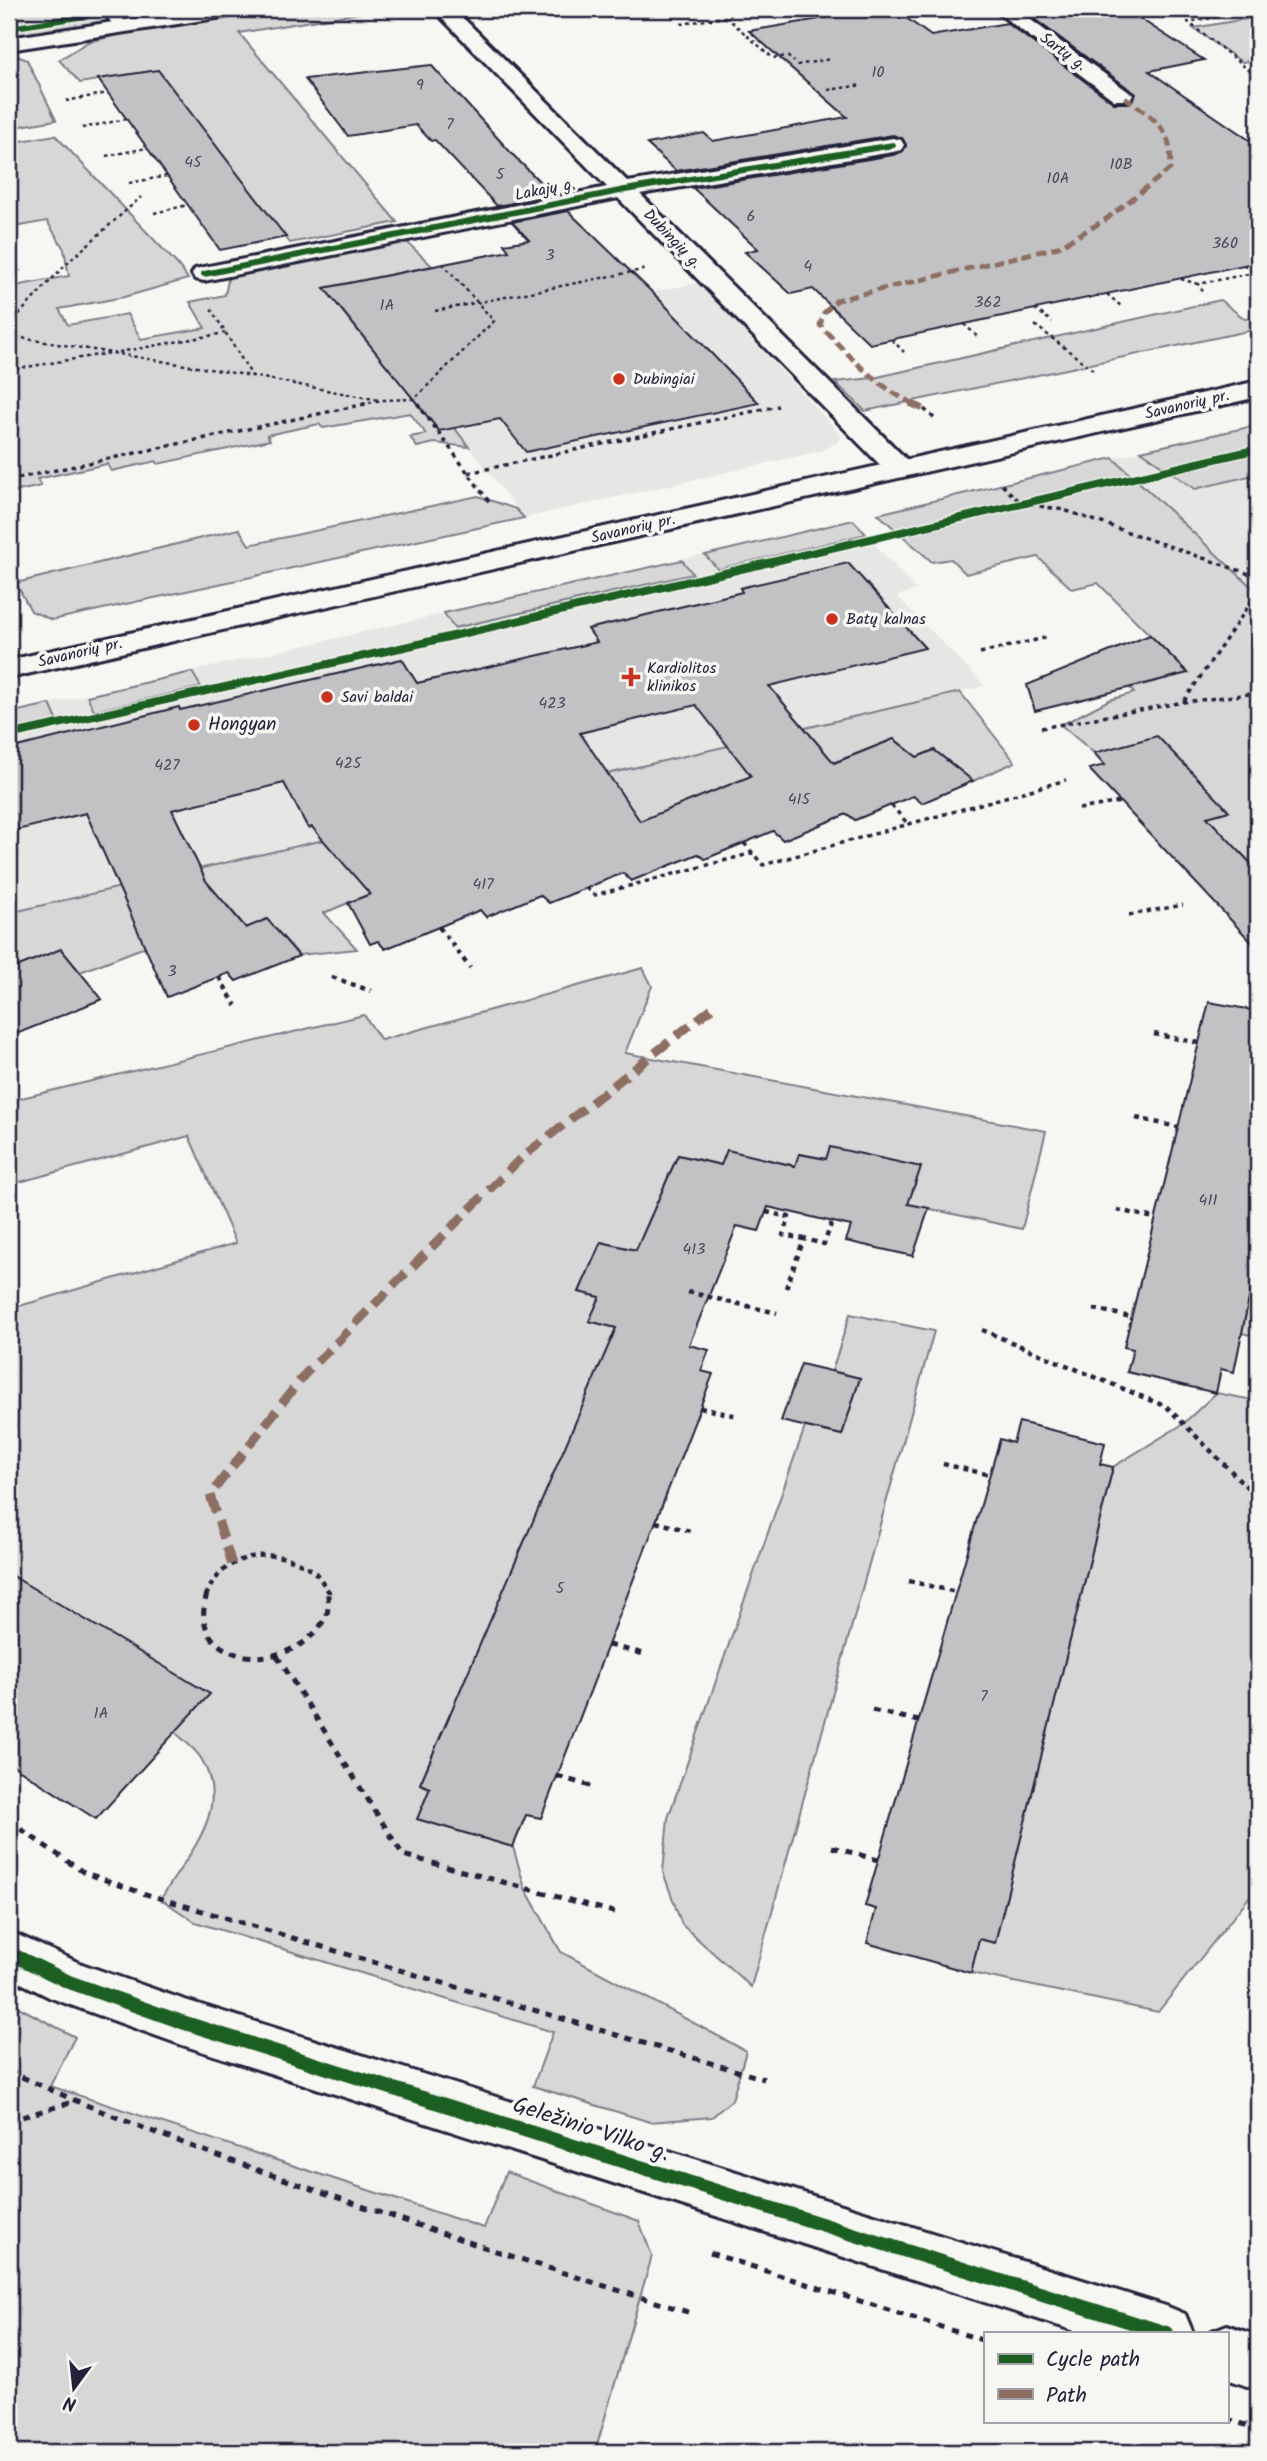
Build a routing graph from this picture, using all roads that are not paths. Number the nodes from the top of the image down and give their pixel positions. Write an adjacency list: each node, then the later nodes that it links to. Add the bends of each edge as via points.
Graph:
1 (236, 9): 4 (street, via 116,19)
2 (443, 9): 7 (street, Dubingių g.)
3 (1003, 9): 5 (street, Sartų g.)
4 (9, 44)
5 (1122, 95)
6 (893, 145): 7 (street, Lakajų g.)
7 (625, 190): 8 (street, Lakajų g.); 10 (street, Dubingių g.)
8 (204, 274)
9 (1258, 389): 10 (street, Savanorių pr.)
10 (901, 469): 11 (street, Savanorių pr.)
11 (9, 669)
12 (9, 1953): 13 (street, Geležinio Vilko g., via 69,1982 195,2026)
13 (1163, 2332)
14 (1228, 2352): 15 (street)
15 (1258, 2362)

